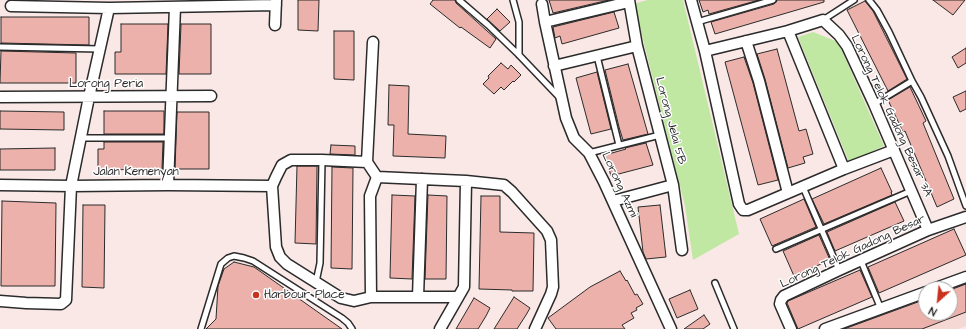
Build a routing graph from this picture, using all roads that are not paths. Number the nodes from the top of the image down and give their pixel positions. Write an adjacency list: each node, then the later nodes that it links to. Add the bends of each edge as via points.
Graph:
1 (459, 0): 25 (lane)
2 (513, 0): 25 (lane, via 519,22)
3 (691, 0): 16 (street)
4 (773, 0): 16 (lane)
5 (854, 0): 14 (lane)
6 (869, 0): 28 (lane, via 889,32)
7 (629, 1): 15 (street); 21 (street, Lorong Jelai 5B)
8 (212, 3): 9 (street); 10 (street)
9 (276, 3): 17 (street)
10 (172, 4): 13 (street); 29 (street)
11 (542, 4): 15 (street, Lorong Azmi)
12 (11, 6): 13 (street)
13 (109, 8): 23 (street)
14 (824, 20): 18 (street); 34 (street, Lorong Telok Gadong Besar 3A, via 847,46)
15 (545, 22): 27 (street, Lorong Azmi)
16 (697, 22): 24 (street)
17 (275, 25)
18 (788, 30): 19 (street); 43 (street)
19 (746, 41): 24 (street); 54 (street)
20 (372, 42): 42 (street)
21 (637, 46): 26 (street); 35 (street, Lorong Jelai 5B)
22 (0, 47): 23 (lane)
23 (100, 49): 31 (street)
24 (705, 51): 54 (street, via 739,204 743,210 748,210)
25 (519, 55): 33 (lane)
26 (597, 56): 27 (street); 38 (lane)
27 (554, 66): 33 (street, Lorong Azmi)
28 (912, 81): 34 (lane); 56 (lane, via 948,156)
29 (171, 96): 30 (street, Lorong Peria); 31 (street, Lorong Peria); 37 (street)
30 (212, 96)
31 (89, 97): 32 (street, Lorong Peria); 36 (street)
32 (0, 98)
33 (562, 101): 40 (street, Lorong Azmi, via 574,138)
34 (874, 104): 39 (street, Lorong Telok Gadong Besar 3A)
35 (660, 135): 38 (lane); 49 (street, Lorong Jelai 5B)
36 (80, 138): 37 (lane); 50 (street)
37 (170, 138): 48 (street)
38 (619, 145): 40 (lane)
39 (894, 150): 43 (street); 53 (street, Lorong Telok Gadong Besar 3A)
40 (589, 153): 55 (street, Lorong Azmi)
41 (322, 160): 42 (street); 51 (street, via 291,160 282,165); 66 (lane, via 320,263)
42 (367, 162): 44 (street)
43 (844, 169): 52 (street)
44 (377, 177): 45 (street); 69 (street, via 370,196)
45 (422, 179): 46 (street); 70 (street)
46 (466, 181): 71 (street, via 464,287); 78 (street, via 504,185 547,231 551,240 553,287)
47 (0, 185): 50 (street, Jalan Kemenyan)
48 (168, 185): 50 (street, Jalan Kemenyan); 51 (street, Jalan Kemenyan)
49 (674, 185): 55 (street); 61 (street, Lorong Jelai 5B)
50 (71, 186): 72 (street, via 66,300 61,304)
51 (272, 186): 66 (street, via 276,247 280,257)
52 (803, 187): 54 (street); 58 (lane)
53 (911, 191): 58 (lane); 59 (street, Lorong Telok Gadong Besar 3A)
54 (788, 193)
55 (613, 201): 79 (street, Lorong Azmi)
56 (966, 206)
57 (966, 217): 59 (street, Lorong Telok Gadong Besar)
58 (822, 229): 60 (lane); 63 (lane)
59 (928, 230): 62 (street, Lorong Telok Gadong Besar)
60 (776, 249)
61 (682, 250)
62 (861, 261): 63 (street, Lorong Telok Gadong Besar); 73 (lane)
63 (839, 270): 81 (street, Lorong Telok Gadong Besar, via 784,296 780,304)
64 (966, 277): 65 (street)
65 (955, 281)
66 (315, 282): 69 (street, via 347,300)
67 (716, 283): 80 (lane)
68 (918, 295): 73 (street)
69 (371, 297): 70 (street)
70 (418, 297): 71 (street)
71 (458, 297): 77 (street)
72 (0, 301)
73 (881, 309): 74 (street)
74 (845, 326): 82 (street)
75 (201, 329): 76 (lane, via 221,264 234,256 253,261 342,318)
76 (352, 329)
77 (440, 329)
78 (535, 329)
79 (671, 329)
80 (734, 329)
81 (790, 329)
82 (825, 329)

